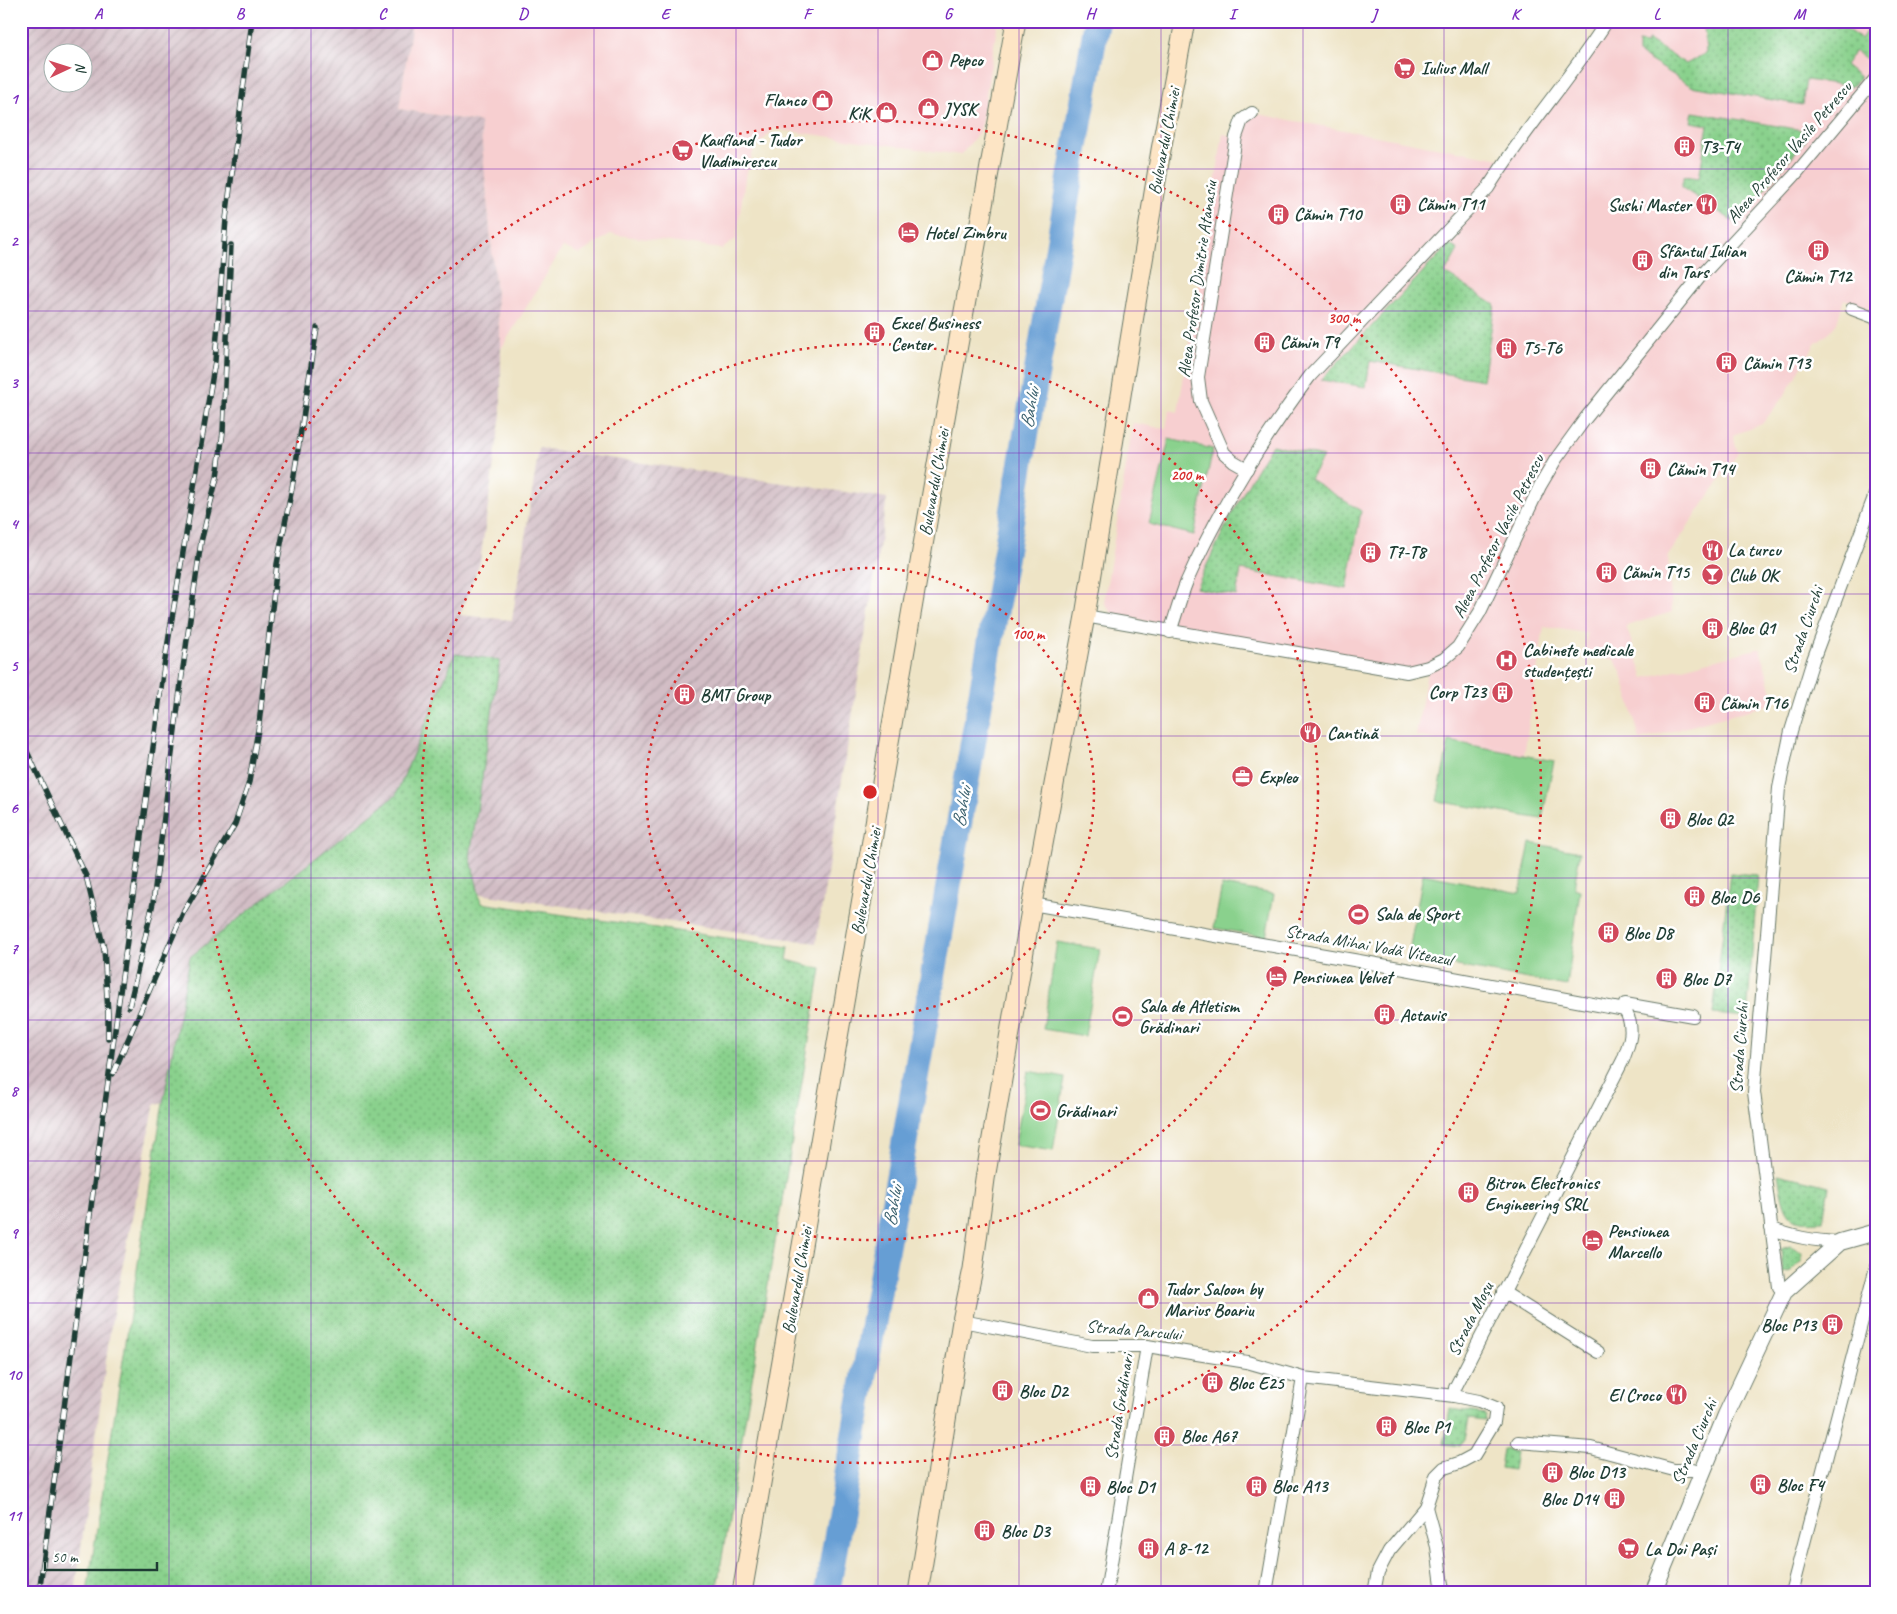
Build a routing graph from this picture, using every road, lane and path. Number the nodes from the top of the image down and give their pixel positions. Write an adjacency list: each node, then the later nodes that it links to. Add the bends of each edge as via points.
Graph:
1 (1016, 21): 29 (main road, Bulevardul Chimiei)
2 (1186, 21): 10 (main road, Bulevardul Chimiei, via 1161,150)
3 (1607, 21): 8 (street, via 1488,188 1310,376)
4 (1876, 78): 11 (street, Aleea Profesor Vasile Petrescu, via 1782,188 1699,278 1585,419 1540,486 1480,612 1458,647 1444,659 1407,672)
5 (1252, 113): 8 (street, Aleea Profesor Dimitrie Atanasiu, via 1242,120 1236,137 1198,377 1201,401 1224,453)
6 (1852, 309): 7 (street)
7 (1876, 318)
8 (1247, 469): 11 (street, via 1186,583)
9 (1876, 492): 15 (street, Strada Ciurchi, via 1813,660 1791,731 1779,788 1754,1092)
10 (1085, 616): 11 (street, Aleea Profesor Vasile Petrescu); 12 (main road, Bulevardul Chimiei)
11 (1170, 632)
12 (1032, 904): 13 (street, Strada Mihai Vodă Viteazul); 21 (main road, Bulevardul Chimiei)
13 (1625, 1010): 14 (street, Strada Mihai Vodă Viteazul, via 1626,1004); 19 (street, Strada Moșu, via 1632,1033 1623,1060)
14 (1693, 1016)
15 (1771, 1228): 17 (street, via 1788,1236); 20 (street, Strada Ciurchi, via 1779,1287)
16 (1876, 1232): 17 (street)
17 (1840, 1242): 20 (street)
18 (1876, 1267): 36 (street)
19 (1503, 1292): 23 (street); 25 (street, Strada Moșu, via 1455,1388)
20 (1784, 1292): 27 (street, Strada Ciurchi)
21 (962, 1321): 22 (street, Strada Parcului, via 1092,1346); 30 (main road, Bulevardul Chimiei)
22 (1147, 1346): 24 (street, Strada Parcului, via 1247,1362); 31 (street, Strada Grădinari)
23 (1598, 1352)
24 (1303, 1378): 25 (street, Strada Parcului); 32 (street)
25 (1454, 1396): 28 (street, via 1496,1408 1494,1422 1474,1455 1444,1468 1436,1476)
26 (1518, 1442): 27 (street, via 1591,1448)
27 (1702, 1474): 35 (street, Strada Ciurchi)
28 (1426, 1507): 33 (street, via 1389,1551 1378,1572); 34 (street, via 1437,1547)
29 (742, 1593)
30 (918, 1593)
31 (1106, 1593)
32 (1266, 1593)
33 (1374, 1593)
34 (1443, 1593)
35 (1653, 1593)
36 (1791, 1593)

